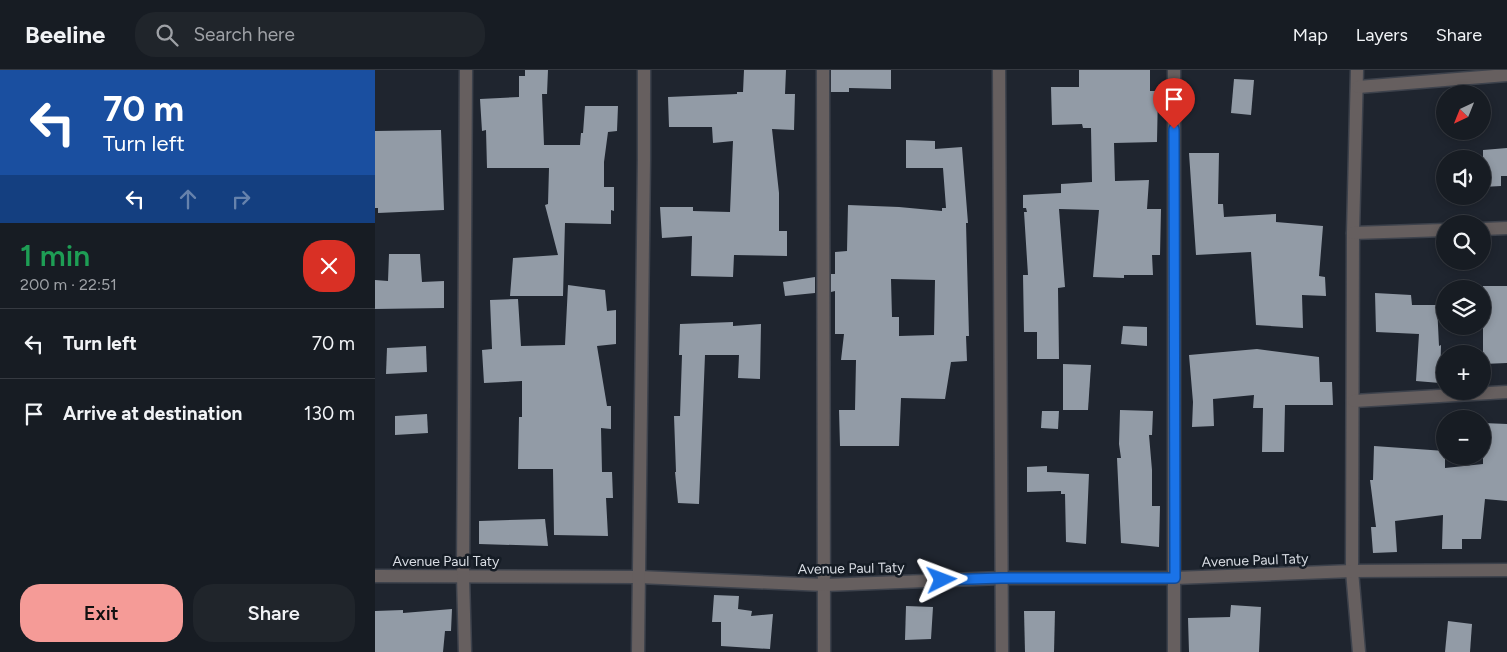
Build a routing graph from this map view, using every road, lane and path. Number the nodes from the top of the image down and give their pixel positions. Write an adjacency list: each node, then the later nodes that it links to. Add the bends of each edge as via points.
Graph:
1 (466, 70): 18 (street)
2 (644, 70): 19 (street)
3 (823, 70): 22 (street)
4 (999, 70): 20 (street)
5 (1174, 70): 21 (street)
6 (1357, 70): 8 (street)
7 (1507, 76): 8 (street)
8 (1358, 87): 12 (street)
9 (1507, 228): 10 (street)
10 (1491, 229)
11 (1436, 230): 12 (street)
12 (1353, 233): 14 (street)
13 (1507, 392): 14 (street)
14 (1354, 401): 16 (street)
15 (1507, 570): 16 (street, Avenue Paul Taty)
16 (1352, 571): 21 (street, Avenue Paul Taty); 28 (street)
17 (375, 576): 18 (street, Avenue Paul Taty)
18 (463, 576): 19 (street, Avenue Paul Taty); 23 (street)
19 (639, 577): 22 (street, Avenue Paul Taty); 24 (street)
20 (1001, 578): 21 (street, Avenue Paul Taty); 22 (street, Avenue Paul Taty); 26 (street)
21 (1175, 578): 27 (street)
22 (825, 585): 25 (street)
23 (465, 652)
24 (638, 652)
25 (824, 652)
26 (1002, 652)
27 (1174, 652)
28 (1359, 652)

